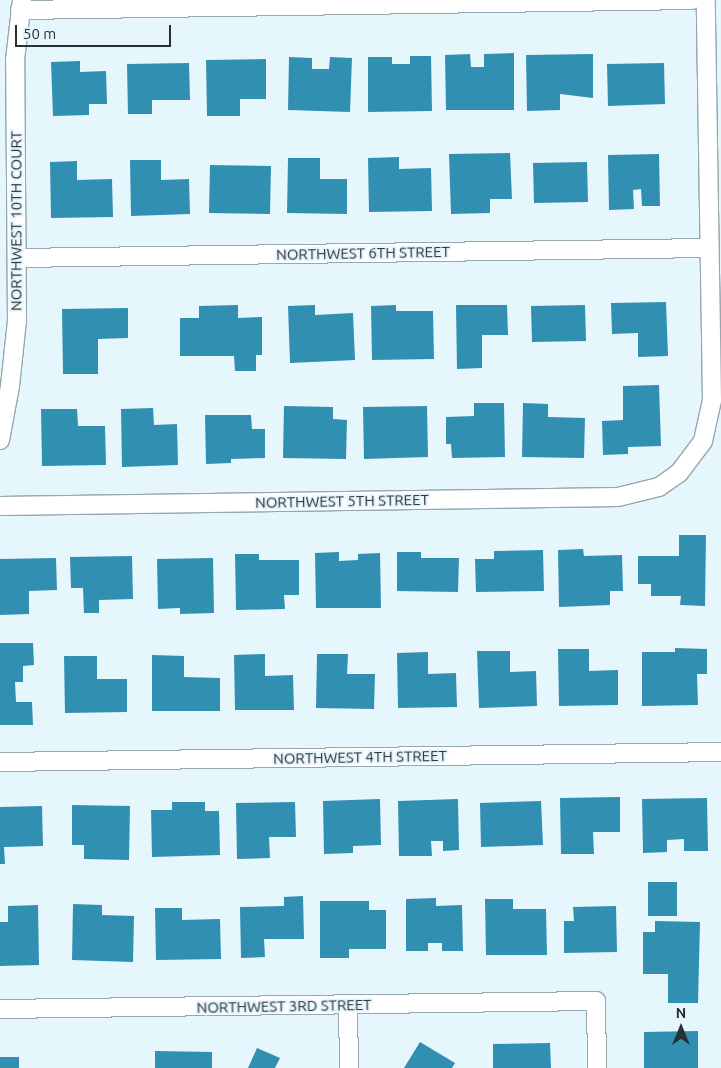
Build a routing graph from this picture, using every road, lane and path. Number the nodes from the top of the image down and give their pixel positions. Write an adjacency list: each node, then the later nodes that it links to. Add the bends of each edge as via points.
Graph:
1 (692, 0): 3 (street)
2 (706, 0): 4 (street, NORTHWEST 5TH STREET)
3 (21, 5): 6 (street, NORTHWEST 10TH COURT, via 15,60)
4 (714, 35): 5 (street, NORTHWEST 5TH STREET)
5 (709, 248): 6 (street, NORTHWEST 6TH STREET); 8 (street, NORTHWEST 5TH STREET, via 710,420 703,441 679,473 659,487 618,497)
6 (17, 258): 7 (street, NORTHWEST 10TH COURT, via 17,321)
7 (0, 440)
8 (0, 506)
9 (721, 752): 10 (street, NORTHWEST 4TH STREET)
10 (0, 762)
11 (348, 1005): 12 (street, NORTHWEST 3RD STREET); 13 (street); 14 (street, NORTHWEST 3RD STREET, via 596,1001)
12 (0, 1010)
13 (349, 1068)
14 (597, 1068)

